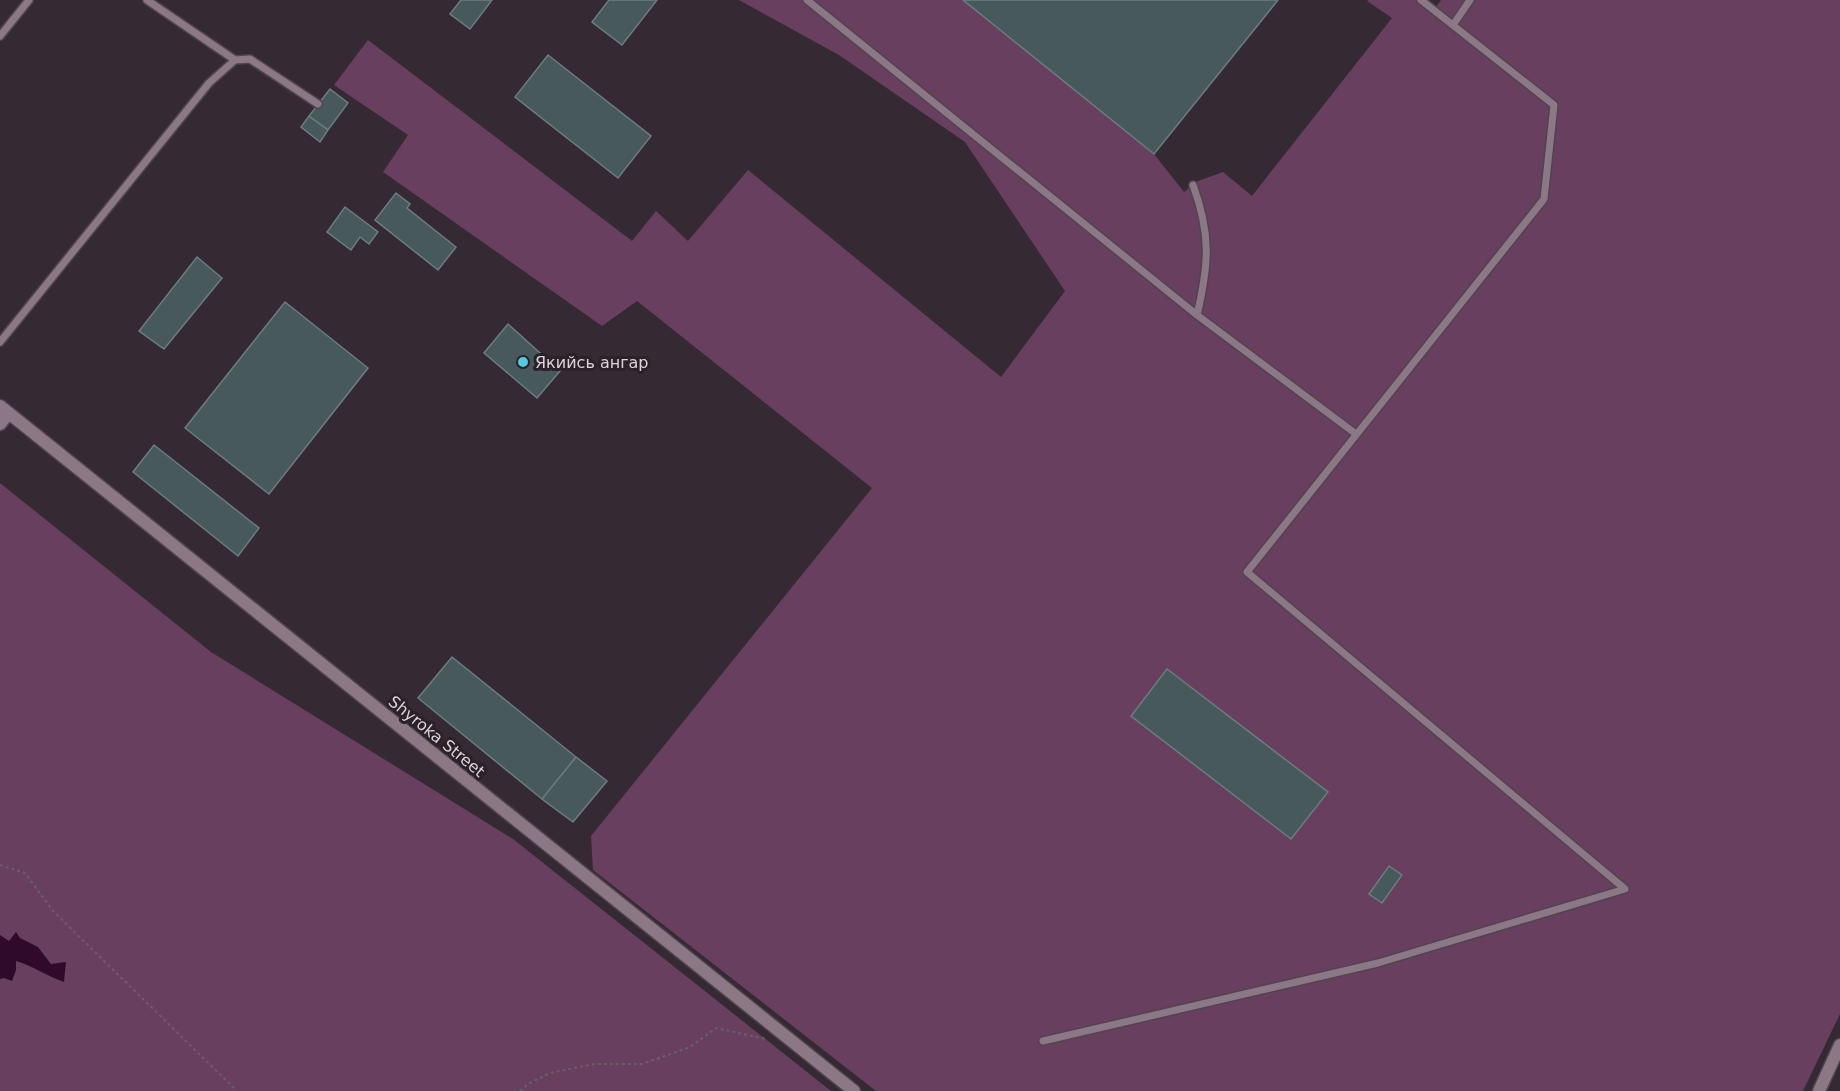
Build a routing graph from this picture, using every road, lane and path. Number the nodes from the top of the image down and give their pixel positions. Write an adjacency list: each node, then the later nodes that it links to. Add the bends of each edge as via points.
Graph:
1 (29, 0): 7 (lane)
2 (147, 0): 8 (lane)
3 (807, 0): 11 (lane)
4 (1421, 0): 6 (lane)
5 (1470, 0): 6 (lane)
6 (1453, 25): 15 (lane, via 1554,105 1544,199)
7 (0, 36)
8 (235, 60): 9 (lane, via 250,59); 12 (lane, via 208,83)
9 (318, 104)
10 (1193, 185): 11 (lane, via 1203,215 1208,251)
11 (1197, 315): 15 (lane)
12 (0, 342)
13 (5, 410): 14 (street); 22 (street, Shyroka Street)
14 (0, 424)
15 (1356, 434): 18 (lane, via 1247,572 1625,889 1378,963)
16 (0, 866): 20 (path, via 25,873 53,911)
17 (772, 1040): 21 (path, via 716,1028 690,1047 642,1064 594,1064 550,1073)
18 (1043, 1041)
19 (1840, 1045): 23 (street)
20 (237, 1091)
21 (520, 1091)
22 (854, 1091)
23 (1819, 1091)

